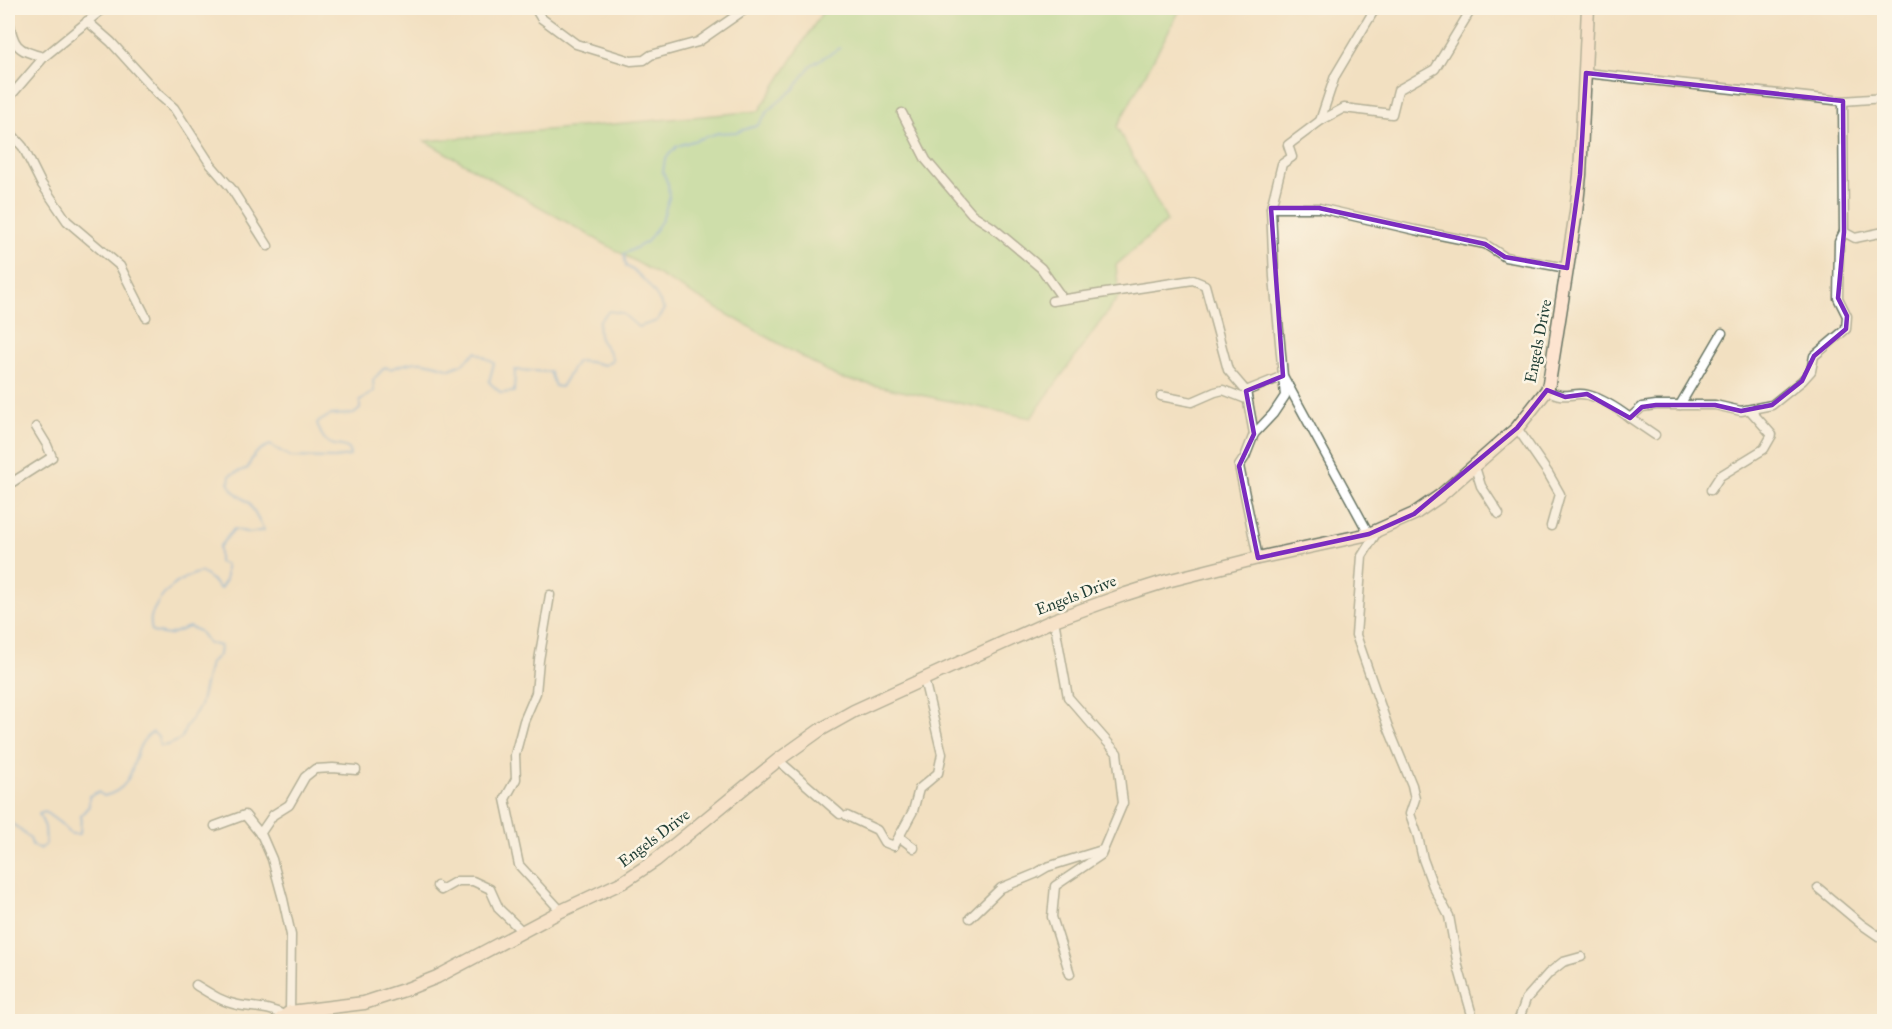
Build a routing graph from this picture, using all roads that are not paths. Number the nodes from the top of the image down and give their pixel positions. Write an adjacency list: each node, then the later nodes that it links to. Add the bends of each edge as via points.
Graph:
1 (104, 8): 8 (street)
2 (535, 8): 3 (street, via 541,18 576,44 631,61 698,42)
3 (747, 8)
4 (1380, 8): 15 (street, via 1373,12 1335,76)
5 (1472, 8): 15 (street, via 1435,69 1398,90 1392,114 1344,108)
6 (1588, 8): 10 (street, Engels Drive)
7 (8, 16): 9 (street, via 12,39 25,52)
8 (87, 21): 9 (street); 20 (street, via 174,108)
9 (44, 57): 12 (street)
10 (1586, 73): 13 (street); 21 (street, Engels Drive, via 1580,175)
11 (1884, 98): 13 (street)
12 (8, 99)
13 (1843, 101): 18 (street)
14 (902, 113): 22 (street, via 926,160 972,214 1041,267)
15 (1320, 121): 17 (street, via 1288,145 1292,157 1282,164)
16 (8, 130): 24 (street, via 23,147 67,221 120,266)
17 (1271, 208): 21 (street, via 1319,208 1485,244 1505,257); 26 (street)
18 (1844, 232): 19 (street, via 1854,238); 31 (street, via 1839,242 1838,298 1847,316 1846,329 1814,356 1811,371 1802,381 1772,405)
19 (1884, 232)
20 (268, 246)
21 (1568, 268): 27 (street, Engels Drive)
22 (1063, 299): 23 (street); 28 (street, via 1200,282 1205,285 1228,370)
23 (1052, 301)
24 (146, 317)
25 (1722, 333): 30 (street)
26 (1283, 376): 28 (street); 35 (street, via 1285,396); 42 (street)
27 (1547, 390): 32 (street, via 1565,397 1587,394); 34 (street, Engels Drive)
28 (1246, 395): 29 (street, via 1223,390 1192,402); 35 (street)
29 (1161, 396)
30 (1680, 405): 31 (street); 32 (street, via 1642,407)
31 (1750, 410): 39 (street, via 1772,435 1764,449 1720,476)
32 (1630, 418): 36 (street)
33 (36, 427): 38 (street, via 52,457)
34 (1517, 428): 37 (street, Engels Drive); 41 (street, via 1560,494)
35 (1254, 434): 43 (street, via 1239,466)
36 (1655, 435)
37 (1474, 464): 40 (street, via 1481,486); 42 (street, Engels Drive, via 1414,514)
38 (8, 485)
39 (1711, 490)
40 (1499, 514)
41 (1551, 526)
42 (1373, 533): 43 (street, Engels Drive); 64 (street, via 1362,556 1356,635 1412,785 1415,798 1410,814 1433,886 1449,916)
43 (1258, 558): 45 (street, Engels Drive, via 1167,581)
44 (550, 595): 56 (street, via 536,693 515,756 516,779 505,799 519,866)
45 (1054, 620): 46 (street, Engels Drive); 53 (street, via 1068,698 1117,753 1123,803)
46 (924, 679): 47 (street, Engels Drive, via 854,711); 51 (street, via 942,754 938,773 919,789)
47 (778, 760): 51 (street, via 844,815 877,830 884,842 894,846); 56 (street, Engels Drive, via 656,860 623,882)
48 (356, 770): 50 (street, via 315,769 305,777 289,805 273,815)
49 (215, 826): 50 (street, via 245,815)
50 (261, 834): 63 (street, via 272,859 291,935)
51 (900, 834): 52 (street)
52 (914, 848)
53 (1103, 850): 57 (street, via 1047,867 1001,888); 61 (street, via 1055,886 1052,917)
54 (436, 886): 58 (street, via 441,890 457,881 473,881 490,889 499,909)
55 (1818, 888): 59 (street)
56 (561, 911): 58 (street, Engels Drive)
57 (970, 918)
58 (523, 932): 63 (street, Engels Drive, via 407,989 364,1003)
59 (1884, 940)
60 (1581, 957): 65 (street, via 1563,962 1549,973 1526,999)
61 (1070, 974)
62 (196, 985): 63 (street, via 228,1002 274,1009)
63 (284, 1016)
64 (1474, 1022)
65 (1518, 1022)

